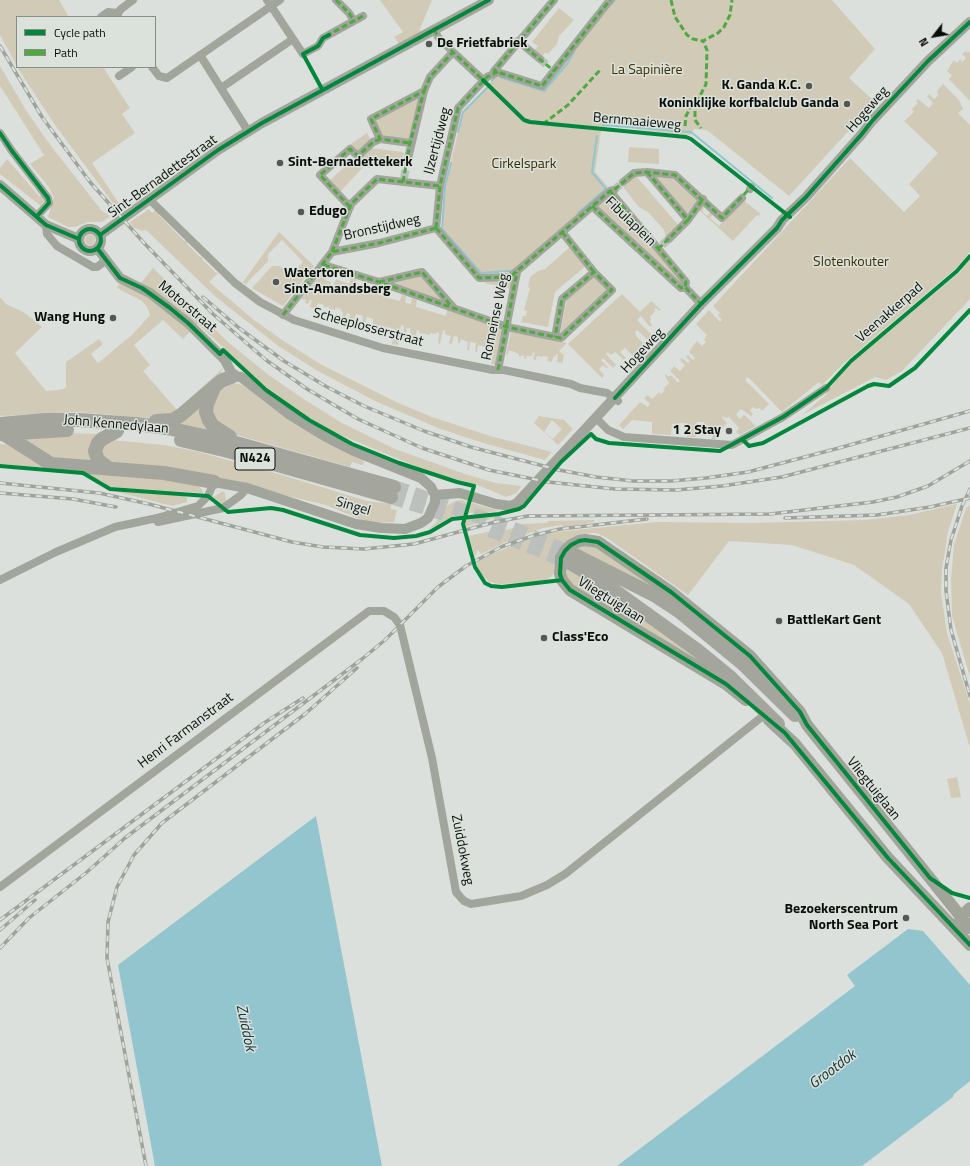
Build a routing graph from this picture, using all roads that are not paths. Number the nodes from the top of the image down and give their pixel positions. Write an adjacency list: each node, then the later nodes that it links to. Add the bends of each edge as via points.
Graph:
1 (133, 0): 8 (street, via 121,9)
2 (280, 0): 7 (street)
3 (336, 0): 11 (street)
4 (489, 0): 13 (street, Sint-Bernadettestraat)
5 (554, 0): 15 (street)
6 (610, 0): 21 (street, via 552,69 542,86)
7 (269, 3): 14 (street); 17 (street)
8 (118, 15): 9 (street, via 108,12)
9 (102, 16)
10 (363, 16): 11 (street)
11 (354, 21): 14 (street, via 323,38 318,46 303,54)
12 (970, 22): 56 (street, Hogeweg, via 928,61 818,182 778,216 766,238)
13 (434, 29): 16 (street, via 438,37); 26 (street, Sint-Bernadettestraat)
14 (293, 39): 24 (street)
15 (518, 41): 18 (street); 21 (street)
16 (453, 52): 23 (street); 25 (street, via 430,77)
17 (200, 55): 20 (street, via 167,78 159,76); 24 (street)
18 (540, 59)
19 (131, 68): 22 (street)
20 (153, 68)
21 (496, 71): 23 (street, IJzertijdweg)
22 (119, 76)
23 (483, 80): 34 (street, IJzertijdweg, via 458,108)
24 (221, 88): 26 (street)
25 (424, 91): 28 (street, via 371,119); 29 (street)
26 (248, 131): 37 (street, Sint-Bernadettestraat)
27 (0, 133): 40 (street, via 48,198 48,203)
28 (380, 139): 29 (street); 38 (street, via 358,156 350,149 320,175)
29 (410, 143): 30 (street)
30 (407, 163)
31 (647, 172): 32 (street, via 634,174); 36 (street, via 675,175); 41 (street)
32 (623, 182)
33 (0, 185): 40 (street)
34 (440, 186): 38 (street, IJzertijdweg, via 377,179); 43 (street, IJzertijdweg)
35 (742, 198): 36 (street, via 722,218)
36 (703, 199): 41 (street)
37 (150, 200): 45 (street, Sint-Bernadettestraat); 58 (street, Scheeplosserstraat, via 234,283)
38 (350, 206): 49 (street, IJzertijdweg)
39 (592, 206): 44 (street, Romeinse Weg); 55 (street, Fibulaplein, via 681,288); 55 (street, Fibulaplein, via 612,191 660,247 686,282)
40 (37, 216): 42 (street)
41 (688, 220): 47 (street)
42 (46, 225): 46 (street); 50 (street, via 47,234 57,246 93,267)
43 (436, 228): 49 (street, Bronstijdweg); 52 (street, Bronstijdweg, via 479,278 510,277)
44 (562, 232): 52 (street, Romeinse Weg); 53 (street)
45 (100, 235): 46 (street, via 97,231 89,229 83,232); 48 (street, via 101,242)
46 (80, 238): 48 (street, via 84,248)
47 (669, 239)
48 (97, 248): 50 (street, Motorstraat)
49 (332, 252): 51 (street, Bronstijdweg)
50 (105, 261): 62 (street, Motorstraat, via 120,278 146,291 188,323 225,360)
51 (324, 265): 54 (street); 58 (street, Bronstijdweg)
52 (517, 272): 59 (street, Romeinse Weg)
53 (594, 272): 60 (street, via 562,299); 60 (street, via 612,290 561,338)
54 (379, 282): 57 (street); 57 (street, via 422,272)
55 (685, 287): 56 (street, Fibulaplein)
56 (701, 304): 65 (street, Hogeweg)
57 (453, 308): 59 (street)
58 (283, 315): 61 (street, Scheeplosserstraat, via 383,348)
59 (507, 327): 60 (street); 61 (street, Romeinse Weg)
60 (555, 337)
61 (498, 370): 65 (street, Scheeplosserstraat, via 572,384 607,393)
62 (233, 376): 63 (highway, via 225,378); 74 (street, via 241,378 290,415 326,437 421,478)
63 (216, 386): 67 (highway, via 173,420 150,420); 70 (highway, via 206,412 213,426)
64 (826, 388): 66 (street, via 732,445 624,437 608,430)
65 (616, 400): 66 (street, Hogeweg)
66 (596, 418): 74 (street, Hogeweg, via 517,503 511,506 460,493)
67 (136, 424): 68 (highway, John Kennedylaan / N424, via 65,420); 70 (highway, John Kennedylaan / N424)
68 (1, 430): 69 (highway, John Kennedylaan / N424); 71 (highway, via 51,464)
69 (117, 431): 70 (highway, John Kennedylaan / N424, via 176,439 392,492); 71 (highway, via 102,439 95,451 98,460)
70 (236, 443)
71 (111, 469): 72 (highway, via 164,473)
72 (214, 482): 73 (street, Singel); 75 (street, via 208,496 198,506 115,527)
73 (247, 488): 74 (street, Singel, via 356,524 396,530 414,527 428,518); 75 (street, via 231,503 214,511)
74 (435, 495)
75 (106, 532): 76 (street, via 56,552)
76 (0, 580)
77 (391, 614): 79 (street, Zuiddokweg, via 400,624 403,633 432,758 456,892 464,901 471,904 521,896 565,874); 82 (street, Henri Farmanstraat, via 376,610 360,616)
78 (797, 713): 79 (main road, Vliegtuiglaan, via 750,656 671,592 598,542 585,540 565,550 561,558 560,574 570,590 726,684); 80 (highway, via 680,612 654,595 571,559 697,650); 83 (main road, Vliegtuiglaan)
79 (764, 716): 80 (main road, Vliegtuiglaan)
80 (781, 728): 81 (main road, Vliegtuiglaan)
81 (875, 842): 85 (main road, via 885,847 947,910); 87 (main road, Vliegtuiglaan)
82 (0, 887)
83 (949, 902): 84 (main road, via 959,907); 85 (main road, Vliegtuiglaan)
84 (970, 906): 85 (main road)
85 (966, 917): 86 (main road, Vliegtuiglaan); 87 (main road)
86 (970, 928)
87 (959, 934): 88 (main road, Vliegtuiglaan)
88 (970, 946)

